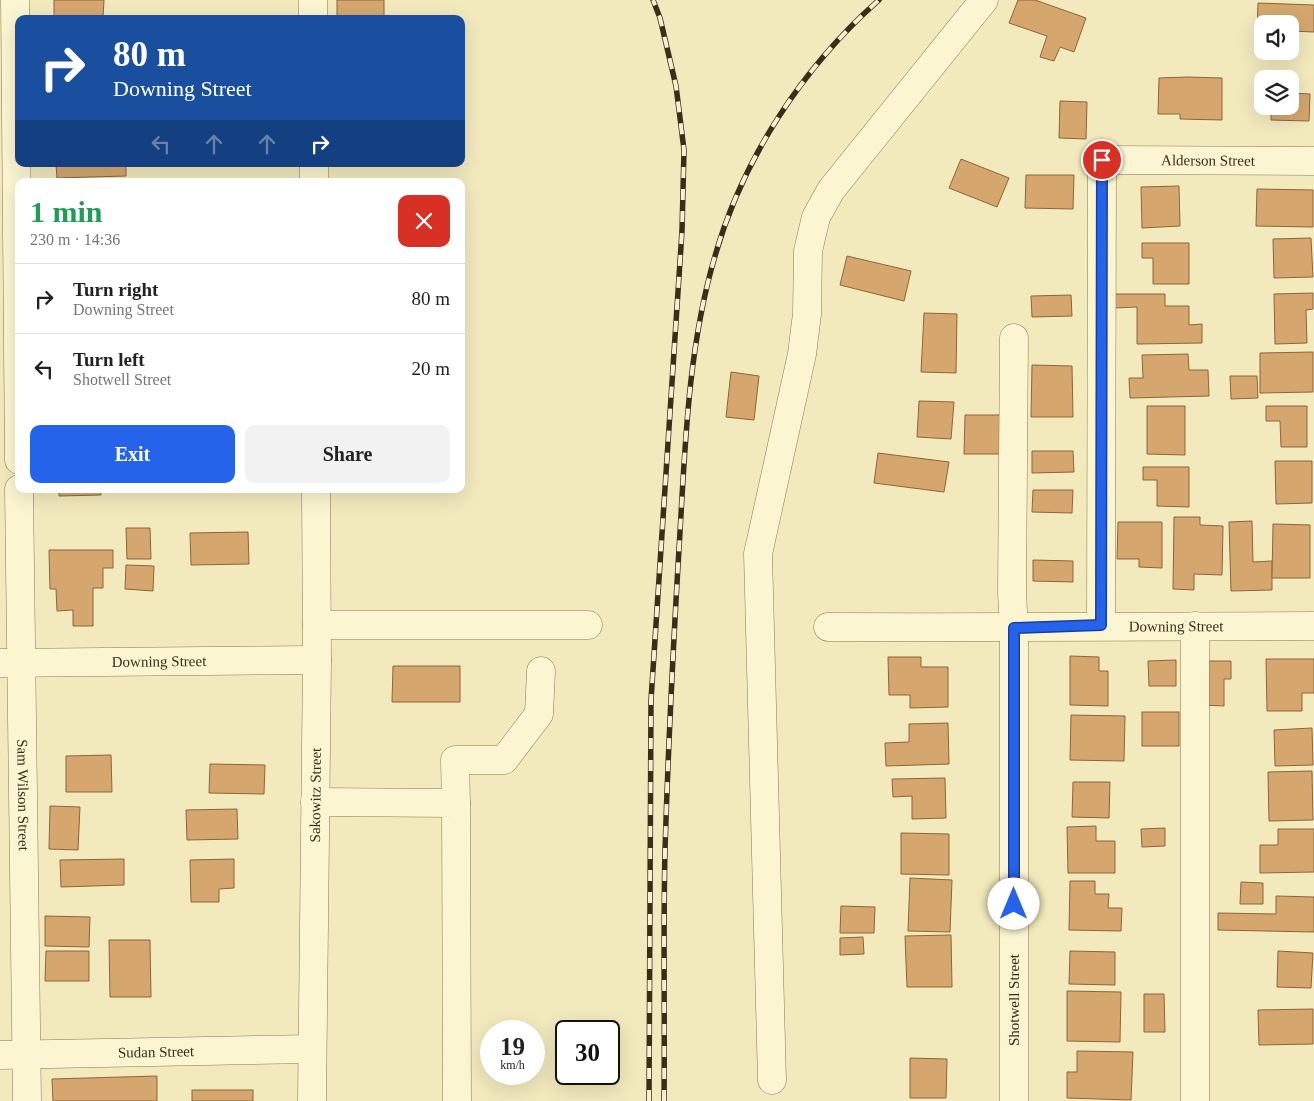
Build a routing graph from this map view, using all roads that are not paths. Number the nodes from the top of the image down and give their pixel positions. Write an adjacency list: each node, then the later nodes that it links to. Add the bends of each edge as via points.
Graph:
1 (15, 0): 4 (street)
2 (313, 0): 5 (street)
3 (984, 0): 27 (street, via 831,190 816,217 808,251 807,314 802,354 758,554)
4 (15, 15)
5 (313, 15)
6 (1314, 161): 15 (street, Alderson Street, via 1102,160)
7 (15, 238): 8 (street)
8 (8, 275): 10 (street)
9 (1014, 338): 19 (street, Shotwell Street)
10 (15, 393)
11 (19, 493): 21 (street, Sam Wilson Street)
12 (316, 493): 13 (street, Sakowitz Street)
13 (317, 625): 14 (street); 20 (street, Sakowitz Street)
14 (588, 625)
15 (1101, 625): 16 (street, Downing Street); 19 (street, Downing Street)
16 (1195, 626): 17 (street, Downing Street); 32 (street)
17 (1314, 626)
18 (828, 627): 19 (street, Downing Street)
19 (1014, 628): 31 (street, Shotwell Street)
20 (317, 660): 21 (street, Downing Street); 23 (street, Sakowitz Street)
21 (11, 663): 26 (street, Sam Wilson Street)
22 (540, 671): 24 (street, via 539,714 504,760 455,760)
23 (315, 802): 24 (street); 25 (street, Sakowitz Street)
24 (456, 803): 30 (street)
25 (312, 1049): 26 (street, Sudan Street); 29 (street, Sakowitz Street)
26 (13, 1055): 28 (street, Sam Wilson Street)
27 (772, 1080)
28 (26, 1101)
29 (312, 1101)
30 (457, 1101)
31 (1014, 1101)
32 (1195, 1101)

